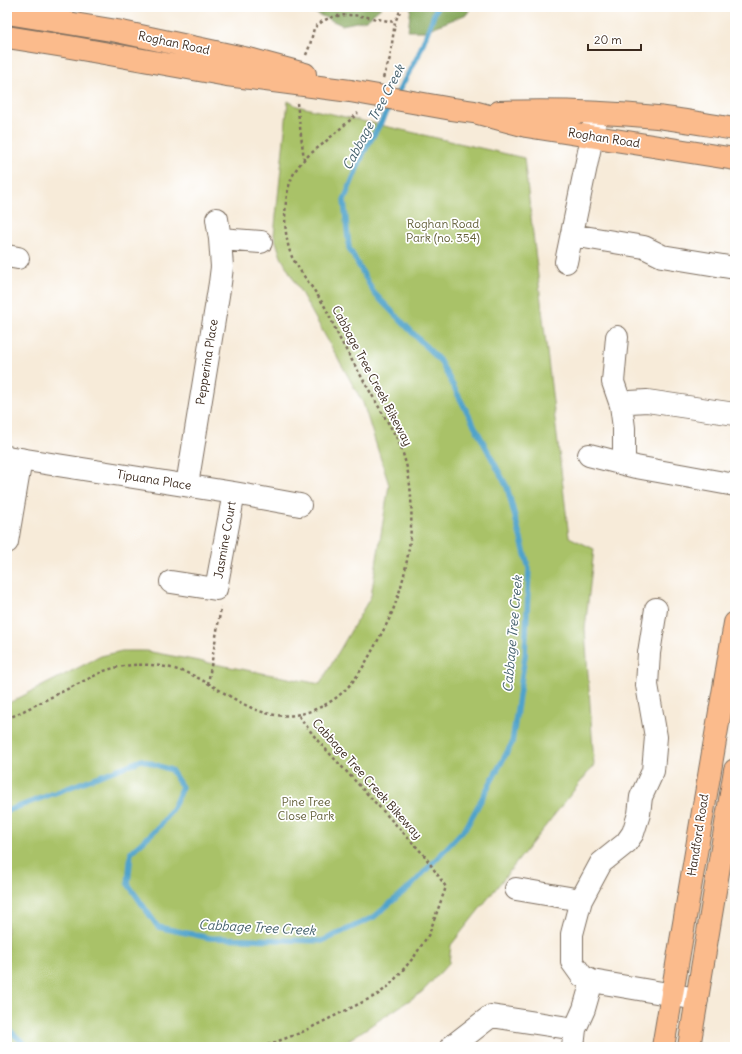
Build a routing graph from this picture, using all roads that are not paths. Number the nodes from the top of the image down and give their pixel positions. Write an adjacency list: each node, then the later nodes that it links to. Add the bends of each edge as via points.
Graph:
1 (7, 13): 3 (main road, Roghan Road, via 111,30 252,60 300,71)
2 (7, 37): 3 (main road, Roghan Road, via 227,75)
3 (344, 90): 4 (main road, Roghan Road, bridge)
4 (463, 111): 5 (main road, Roghan Road); 7 (main road, Roghan Road, via 526,126)
5 (596, 113): 6 (main road, Roghan Road, via 658,117); 7 (street)
6 (735, 129)
7 (592, 137): 8 (main road, Roghan Road); 9 (street)
8 (735, 159)
9 (572, 235): 11 (street); 12 (street, via 644,247 662,256)
10 (261, 242): 19 (street, Pepperina Place, via 218,229 222,267)
11 (566, 262)
12 (735, 268)
13 (617, 336): 14 (street, via 613,382)
14 (621, 405): 15 (street, via 647,401); 18 (street)
15 (735, 422)
16 (589, 455): 18 (street)
17 (14, 458): 19 (street, Tipuana Place); 23 (street)
18 (624, 463): 20 (street)
19 (187, 485): 21 (street, Tipuana Place)
20 (735, 485)
21 (234, 493): 22 (street, Tipuana Place); 24 (street, Jasmine Court, via 216,589)
22 (300, 505)
23 (7, 542)
24 (171, 582)
25 (656, 609): 29 (street, via 647,685 656,737 653,771 641,797 633,833 626,843 601,863)
26 (735, 622): 31 (main road, Handford Road)
27 (735, 770): 32 (main road)
28 (516, 889): 29 (street)
29 (581, 900): 30 (street, via 572,934 572,962 582,976)
30 (592, 981): 31 (street); 33 (street)
31 (672, 994): 32 (street); 35 (main road, Handford Road)
32 (697, 998): 36 (main road)
33 (574, 1038): 34 (street, via 491,1016)
34 (458, 1045)
35 (663, 1047)
36 (689, 1047)

